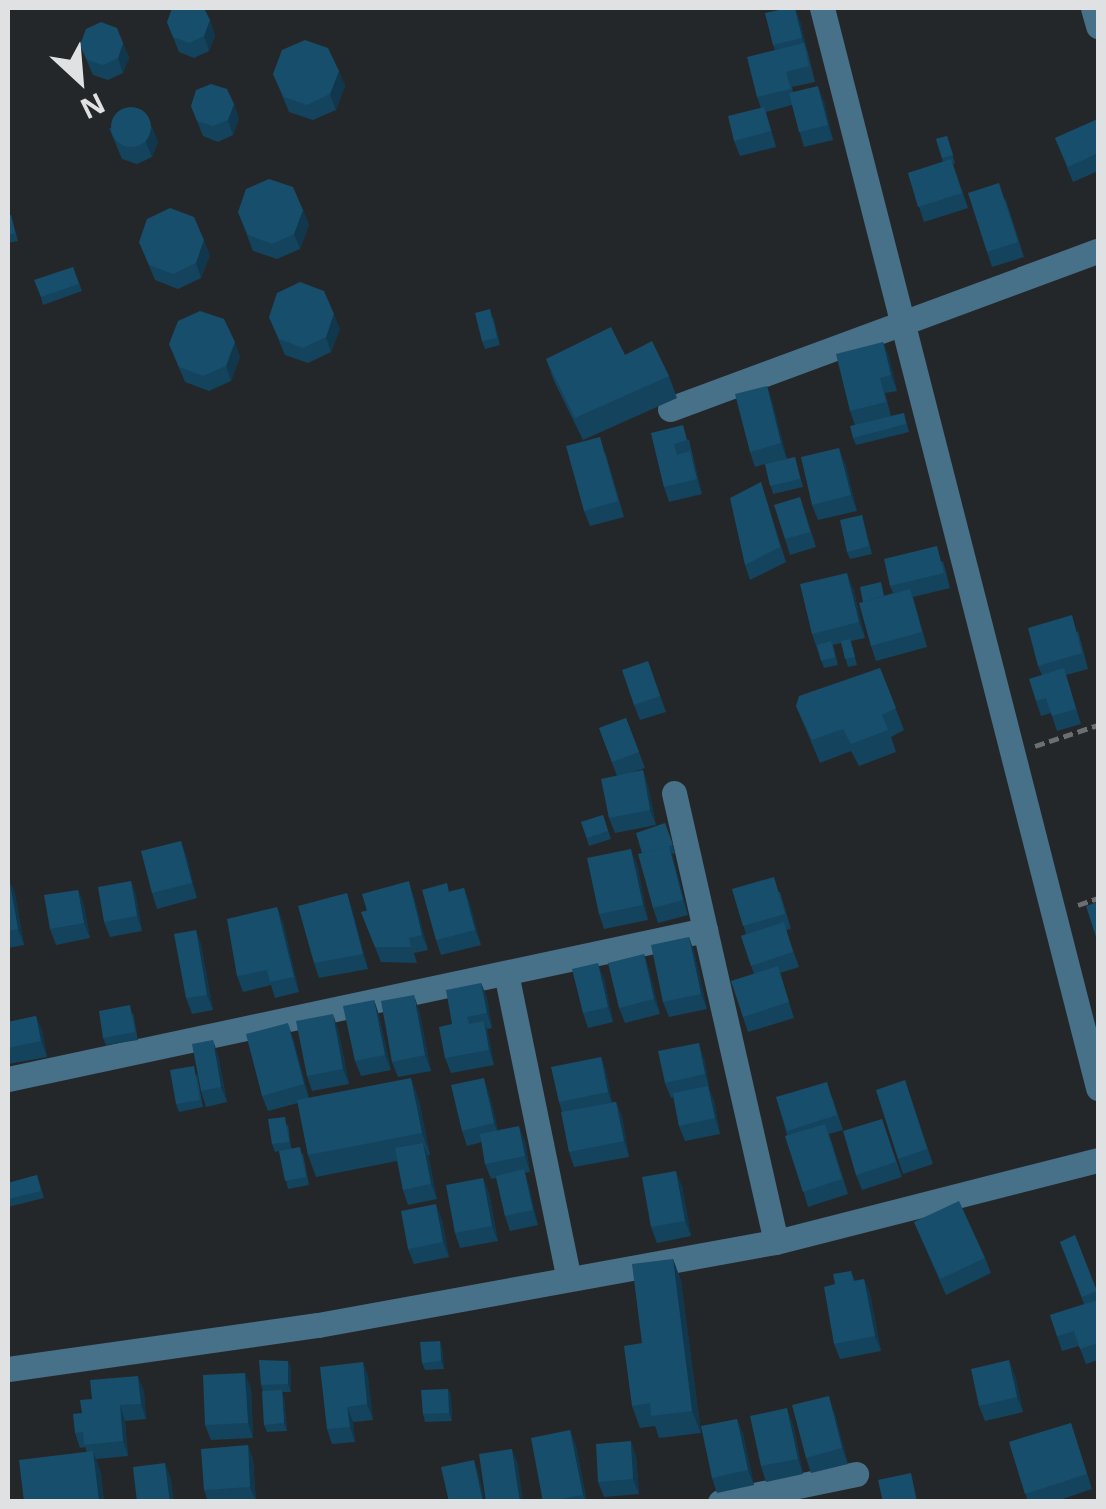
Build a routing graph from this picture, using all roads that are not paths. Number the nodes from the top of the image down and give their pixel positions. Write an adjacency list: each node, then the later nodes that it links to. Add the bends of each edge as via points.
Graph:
1 (822, 8): 5 (street)
2 (1093, 8): 3 (street)
3 (1098, 26)
4 (1098, 251): 5 (street)
5 (906, 320): 6 (street); 11 (street)
6 (670, 409)
7 (674, 793): 8 (street)
8 (704, 930): 9 (street); 13 (street)
9 (506, 973): 10 (street); 14 (street)
10 (8, 1079)
11 (1098, 1088)
12 (1098, 1160): 13 (street)
13 (776, 1242): 14 (street)
14 (570, 1279): 15 (street, via 318,1325)
15 (8, 1369)
16 (856, 1474): 17 (street)
17 (720, 1502)

